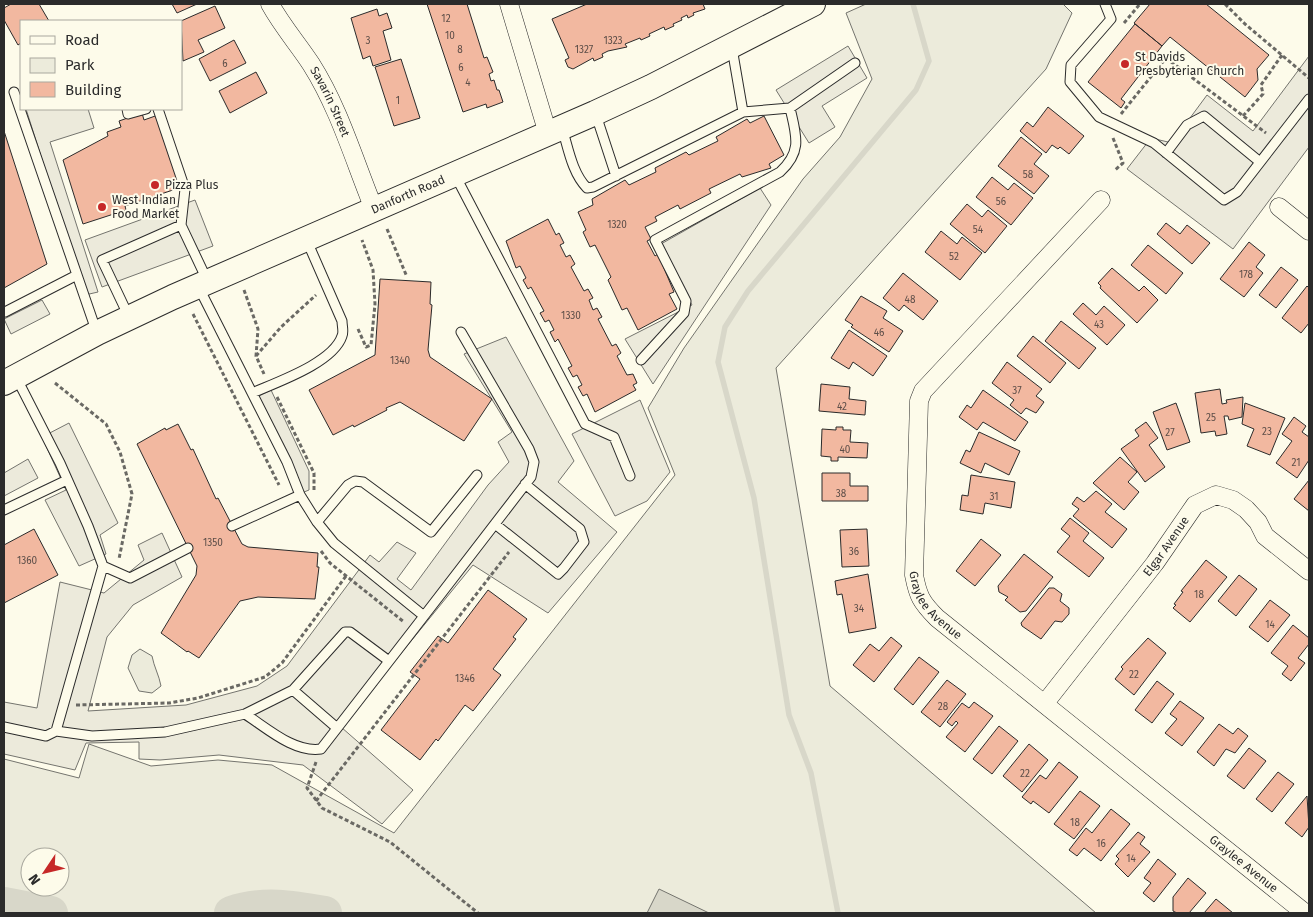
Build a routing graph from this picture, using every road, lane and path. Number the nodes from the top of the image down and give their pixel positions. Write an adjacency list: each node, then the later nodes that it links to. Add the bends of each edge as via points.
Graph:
1 (270, 4): 34 (street, Savarin Street, via 311,64 337,112)
2 (509, 4): 25 (street)
3 (813, 4): 8 (main road, Danforth Road)
4 (1105, 4): 24 (lane, via 1111,19 1071,65 1070,82 1099,116)
5 (1140, 4): 7 (path)
6 (1226, 4): 9 (path)
7 (1122, 26)
8 (732, 46): 21 (lane); 22 (main road, Danforth Road)
9 (1282, 55): 11 (path); 23 (path, via 1261,85 1263,94)
10 (855, 63): 14 (lane)
11 (1309, 78)
12 (14, 92): 15 (lane)
13 (1309, 99): 26 (lane)
14 (790, 108): 21 (lane); 51 (lane, via 796,147 789,164 780,172 655,240 686,301 686,307)
15 (20, 109)
16 (20, 110): 40 (lane)
17 (127, 110): 18 (lane, via 128,114)
18 (142, 110)
19 (158, 110): 35 (lane, via 185,189)
20 (1112, 110): 23 (path, via 1120,116 1166,58)
21 (743, 112): 31 (lane)
22 (595, 113): 25 (main road, Danforth Road); 31 (lane)
23 (1243, 116): 26 (path)
24 (1116, 125): 27 (lane); 29 (path, via 1112,137 1122,163)
25 (555, 131): 30 (main road, Danforth Road); 31 (lane, via 587,188)
26 (1276, 141): 28 (lane)
27 (1166, 152): 28 (lane, via 1187,126 1204,116); 28 (lane, via 1224,200 1237,192)
28 (1260, 162)
29 (1115, 170)
30 (455, 174): 34 (main road, Danforth Road); 57 (lane, via 585,424 614,437)
31 (616, 176)
32 (1101, 200): 75 (street, Graylee Avenue, via 923,391 919,401 914,575 918,595 937,618)
33 (1279, 207): 37 (street)
34 (374, 208): 38 (main road, Danforth Road)
35 (181, 225): 42 (lane); 46 (lane, via 102,260)
36 (387, 230): 41 (path)
37 (1309, 231)
38 (306, 239): 42 (main road, Danforth Road); 43 (lane)
39 (362, 240): 49 (path, via 374,270 373,332 371,345)
40 (77, 275): 45 (lane); 48 (lane)
41 (407, 277)
42 (203, 284): 46 (main road, Danforth Road); 55 (lane)
43 (327, 288): 50 (path, via 281,327); 54 (lane, via 342,321 343,335 335,350 320,361)
44 (244, 290): 50 (path, via 258,328)
45 (5, 312)
46 (130, 318): 48 (main road, Danforth Road)
47 (461, 332): 59 (lane, via 529,448 534,462)
48 (97, 333): 52 (main road, Danforth Road)
49 (366, 347)
50 (256, 356): 54 (path)
51 (641, 360)
52 (10, 380): 58 (lane)
53 (55, 383): 70 (path, via 106,424 120,452 132,494)
54 (270, 385): 55 (lane); 62 (path, via 314,473 314,495)
55 (252, 393): 60 (lane)
56 (477, 475): 62 (lane, via 431,532 363,482 356,481 348,486)
57 (630, 476)
58 (67, 480): 61 (lane); 68 (lane)
59 (526, 484): 64 (lane); 66 (lane, via 580,529 584,542 558,574)
60 (300, 495): 63 (lane); 65 (lane)
61 (4, 510)
62 (326, 512): 63 (lane)
63 (317, 522): 72 (lane, via 334,543)
64 (495, 524): 66 (lane); 72 (lane)
65 (232, 526)
66 (516, 542): 82 (path)
67 (188, 548): 70 (lane, via 130,578)
68 (103, 566): 70 (lane); 76 (lane)
69 (1309, 571): 75 (street, Elgar Avenue, via 1265,536 1258,522 1233,500 1216,495 1195,505 1155,563)
70 (116, 572)
71 (346, 576): 76 (path, via 282,663 265,677 198,698 169,703)
72 (424, 616): 73 (lane)
73 (388, 661): 74 (lane, via 350,632 345,632); 79 (lane)
74 (294, 690): 77 (lane); 79 (lane)
75 (1045, 703): 84 (street, Graylee Avenue)
76 (63, 704): 80 (lane)
77 (245, 714): 80 (lane, via 165,732 92,736); 81 (lane, via 309,751)
78 (4, 727): 80 (lane, via 46,736)
79 (336, 728): 81 (lane)
80 (56, 731)
81 (321, 748): 82 (path, via 307,788)
82 (316, 800): 83 (path, via 322,808 390,842)
83 (478, 913)
84 (1305, 913)

